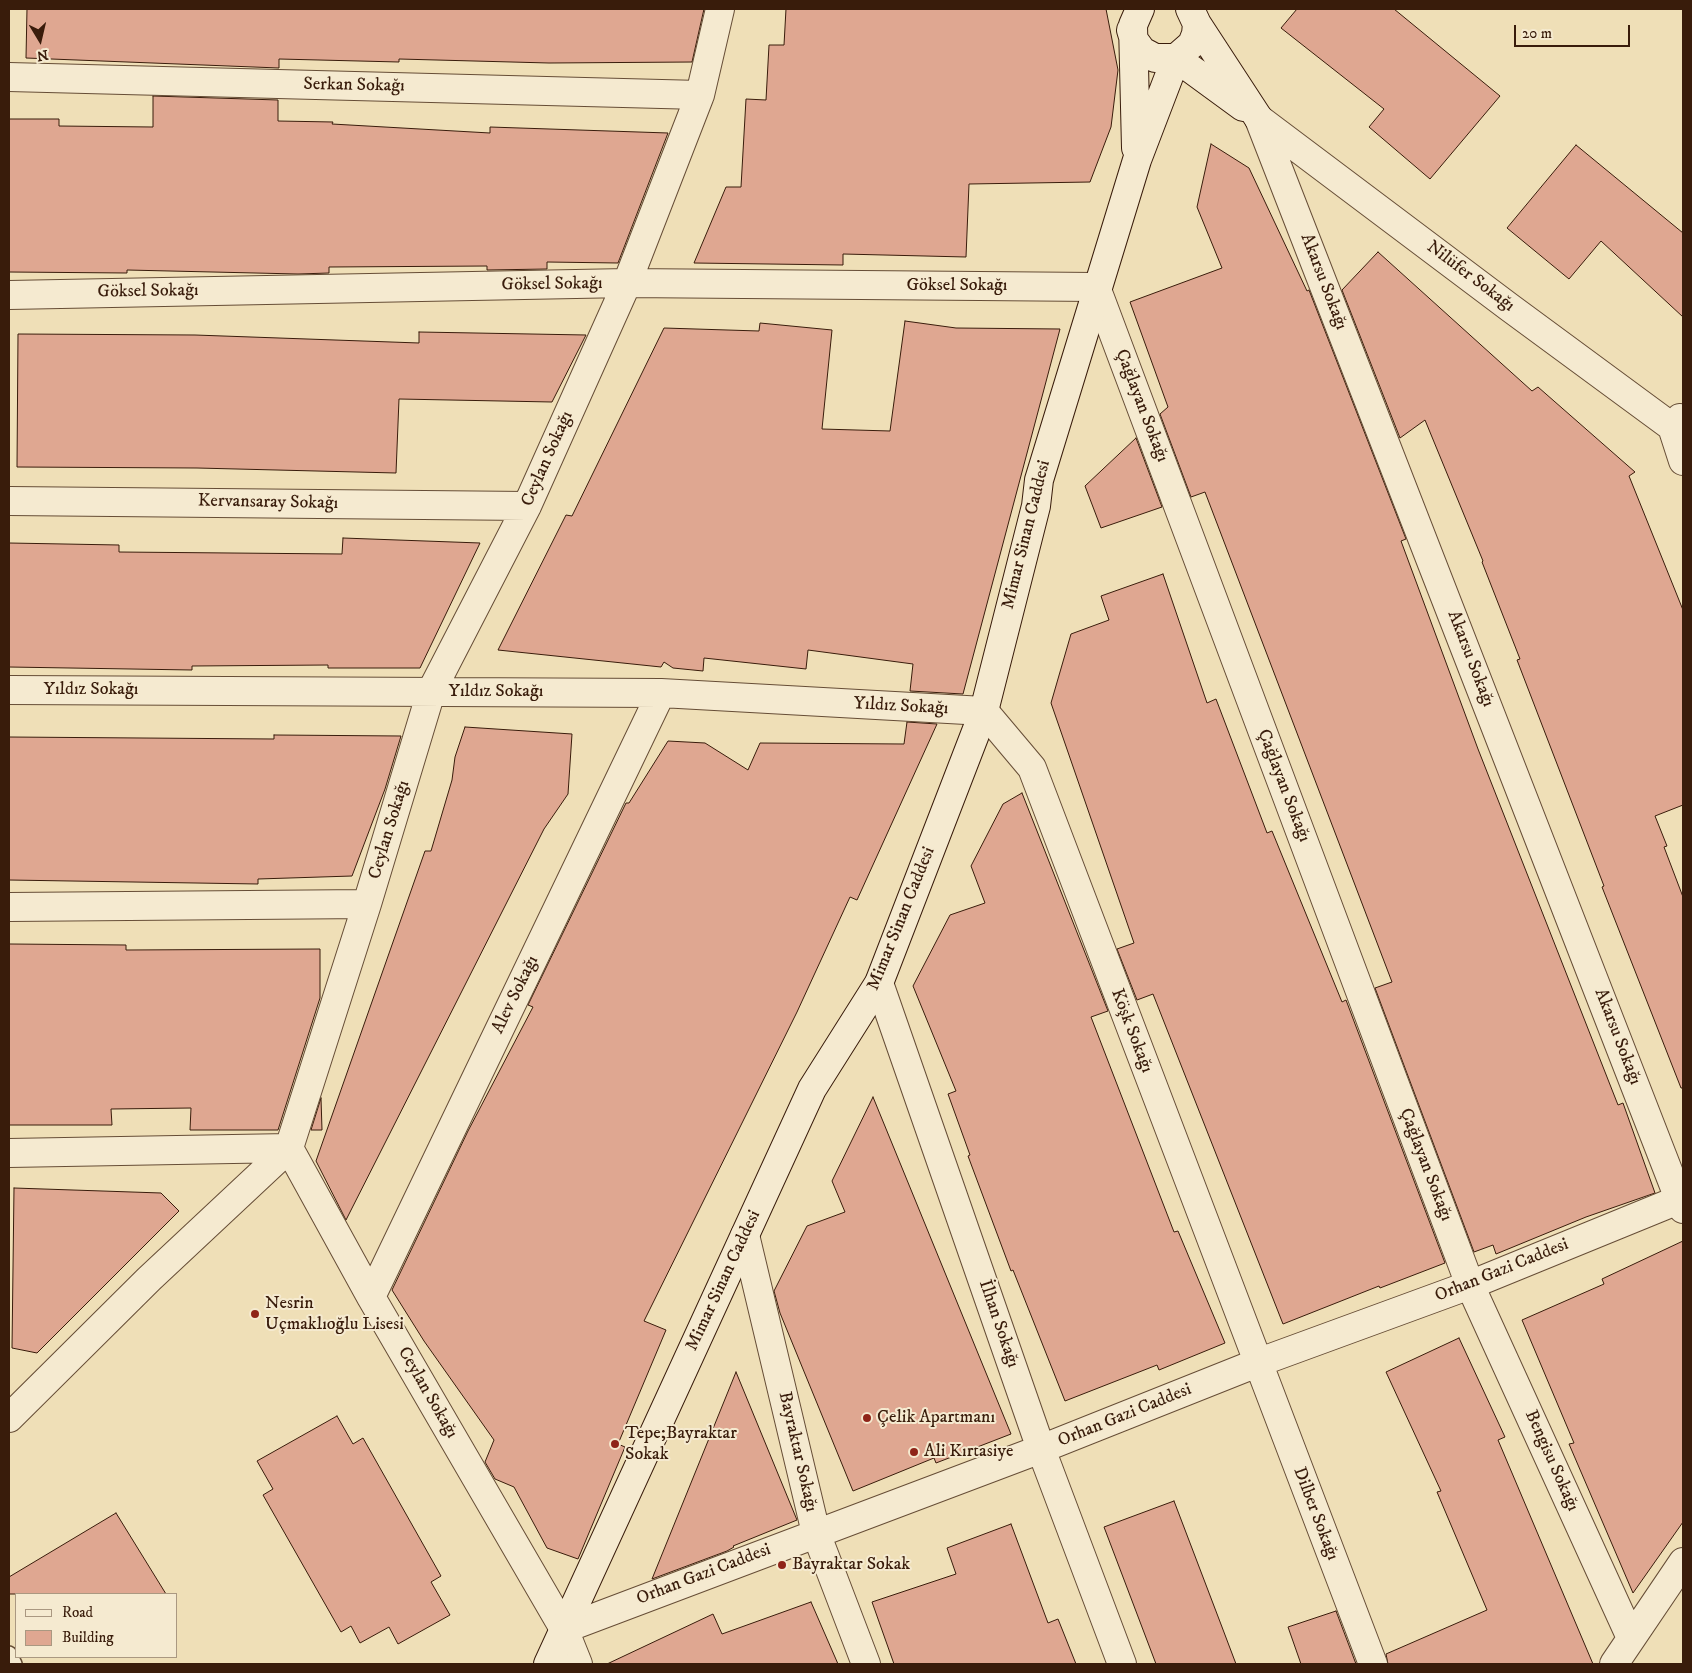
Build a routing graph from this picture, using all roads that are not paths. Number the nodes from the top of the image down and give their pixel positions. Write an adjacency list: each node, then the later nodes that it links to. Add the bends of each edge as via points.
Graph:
1 (720, 9): 8 (street, Ceylan Sokağı)
2 (1126, 9): 5 (street)
3 (1140, 9): 5 (street, via 1133,25)
4 (1197, 14): 6 (street, via 1192,44); 9 (street, Nilüfer Sokağı)
5 (1134, 40): 6 (street, via 1142,51 1155,58); 10 (street)
6 (1176, 58): 9 (street, Nilüfer Sokağı); 10 (street, Mimar Sinan Caddesi)
7 (9, 77): 8 (street, Serkan Sokağı)
8 (700, 95): 11 (street, Ceylan Sokağı)
9 (1260, 119): 14 (street, Nilüfer Sokağı); 27 (street, Akarsu Sokağı)
10 (1137, 160): 12 (street, Mimar Sinan Caddesi)
11 (627, 283): 12 (street, Göksel Sokağı); 13 (street, Göksel Sokağı); 17 (street, Ceylan Sokağı)
12 (1096, 287): 21 (street, Mimar Sinan Caddesi, via 1039,480 1036,506); 29 (street, Çağlayan Sokağı)
13 (9, 295)
14 (1680, 425): 15 (street)
15 (1683, 461)
16 (9, 500): 17 (street, Kervansaray Sokağı)
17 (527, 506): 19 (street, Ceylan Sokağı)
18 (9, 690): 19 (street, Yıldız Sokağı)
19 (431, 692): 20 (street, Yıldız Sokağı); 22 (street, Ceylan Sokağı)
20 (661, 693): 21 (street, Yıldız Sokağı); 30 (street, Alev Sokağı)
21 (984, 712): 24 (street, Mimar Sinan Caddesi); 31 (street, Köşk Sokağı, via 1032,768)
22 (367, 904): 23 (street); 25 (street, Ceylan Sokağı)
23 (9, 907)
24 (879, 982): 28 (street, Mimar Sinan Caddesi, via 812,1089); 33 (street, İlhan Sokağı)
25 (288, 1148): 26 (street); 30 (street, Ceylan Sokağı); 32 (street, via 149,1279)
26 (9, 1153)
27 (1682, 1202): 29 (street, Orhan Gazi Caddesi)
28 (745, 1235): 34 (street, Bayraktar Sokağı); 36 (street, Mimar Sinan Caddesi)
29 (1470, 1284): 31 (street, Orhan Gazi Caddesi); 37 (street, Bengisu Sokağı)
30 (371, 1297): 36 (street, Ceylan Sokağı)
31 (1257, 1363): 33 (street, Orhan Gazi Caddesi); 44 (street, Dilber Sokağı)
32 (9, 1418)
33 (1041, 1450): 34 (street, Orhan Gazi Caddesi); 43 (street, İlhan Sokağı)
34 (816, 1533): 36 (street, Orhan Gazi Caddesi); 42 (street, Bayraktar Sokağı)
35 (1683, 1562): 37 (street)
36 (564, 1629): 40 (street, Mimar Sinan Caddesi); 41 (street, Ceylan Sokağı)
37 (1631, 1638): 45 (street)
38 (9, 1654): 39 (lane)
39 (14, 1664)
40 (548, 1664)
41 (578, 1664)
42 (866, 1664)
43 (1122, 1664)
44 (1373, 1664)
45 (1614, 1664)

